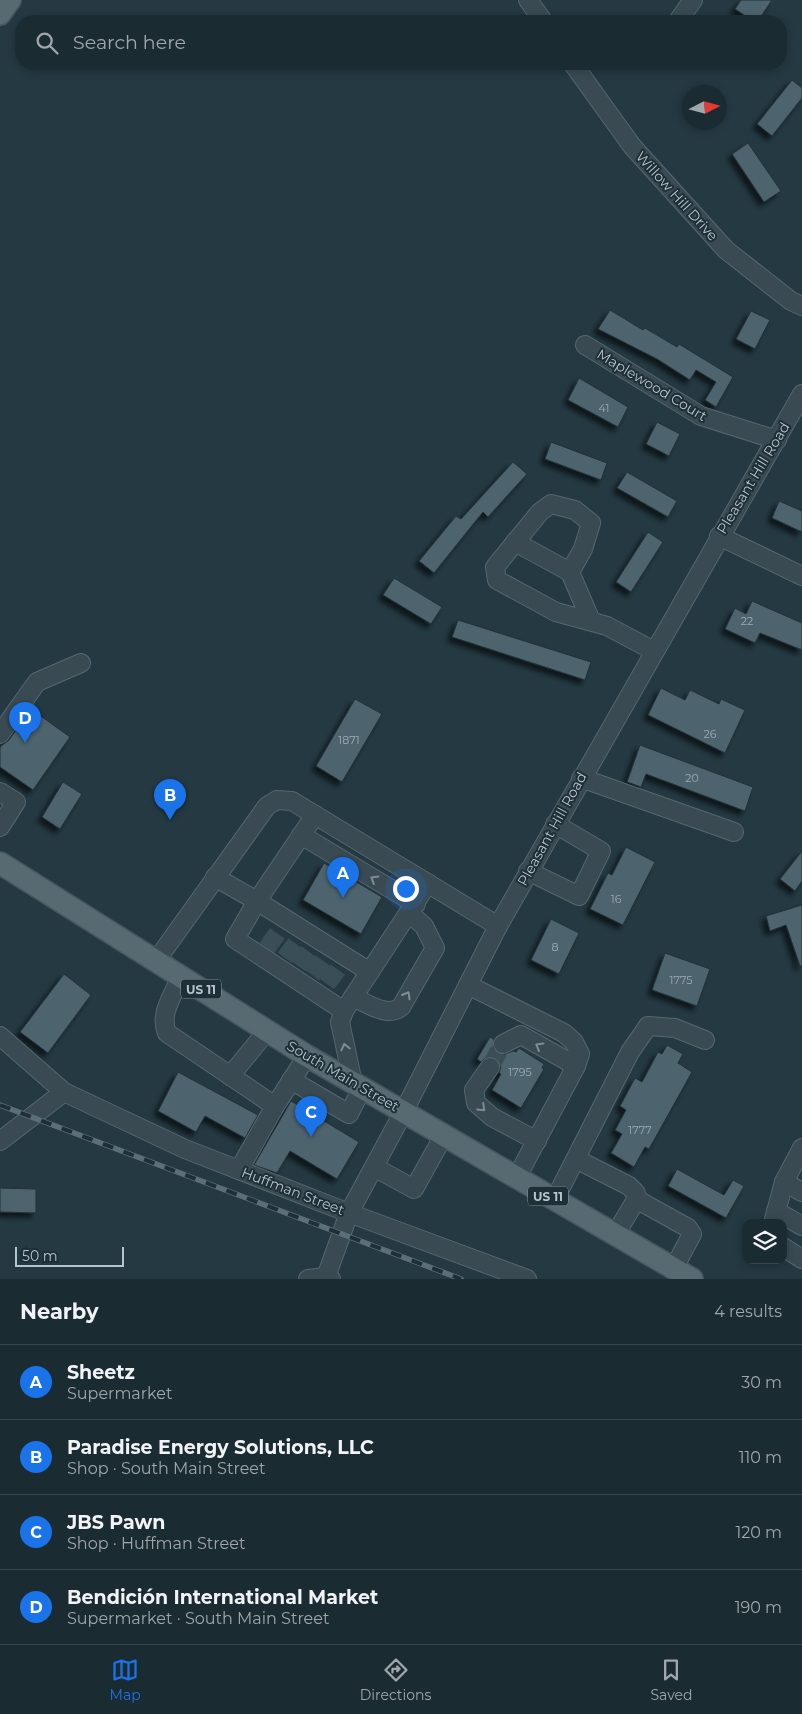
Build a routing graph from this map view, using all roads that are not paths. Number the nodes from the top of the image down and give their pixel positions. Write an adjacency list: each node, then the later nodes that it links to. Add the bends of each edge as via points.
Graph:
1 (10, 0): 4 (main road)
2 (528, 0): 5 (street)
3 (693, 0): 6 (street)
4 (0, 14)
5 (539, 15)
6 (682, 15)
7 (577, 70): 8 (street, Willow Hill Drive, via 632,146 726,250)
8 (802, 306)
9 (585, 346): 11 (street, Maplewood Court, via 701,416)
10 (802, 394): 11 (street, Pleasant Hill Road)
11 (776, 440): 12 (street, Pleasant Hill Road)
12 (719, 536): 15 (street); 17 (street, Pleasant Hill Road)
13 (515, 542): 14 (street); 14 (street, via 551,504 574,510 591,523 583,549); 16 (street, via 495,567 497,580 556,612)
14 (570, 572): 16 (street)
15 (802, 576)
16 (591, 621): 17 (street)
17 (654, 651): 20 (street, Pleasant Hill Road)
18 (81, 663): 19 (street, via 36,682)
19 (0, 734)
20 (581, 778): 23 (street, Pleasant Hill Road); 25 (street)
21 (0, 792): 24 (street, via 16,802)
22 (315, 815): 26 (street); 29 (street, via 290,800 280,799 271,803); 30 (street)
23 (555, 824): 28 (street, Pleasant Hill Road); 28 (street, via 601,851 579,896)
24 (0, 828)
25 (734, 832)
26 (301, 835): 31 (street); 32 (street, one-way to 26)
27 (0, 863): 34 (main road, South Main Street / US 11)
28 (528, 872): 33 (street, Pleasant Hill Road)
29 (215, 877): 31 (street); 34 (street)
30 (428, 883): 32 (street); 33 (street)
31 (257, 901): 35 (street, via 283,924); 38 (street, via 235,939 265,952)
32 (413, 908): 35 (street); 38 (street, one-way to 32, via 386,1012 401,1007 435,948)
33 (498, 926): 37 (street, Pleasant Hill Road)
34 (156, 961): 36 (main road, South Main Street / US 11)
35 (370, 972): 38 (street)
36 (180, 977): 39 (main road, South Main Street / US 11); 46 (street, via 164,1014 163,1024 167,1033)
37 (468, 986): 44 (street, via 564,1033 580,1054); 51 (street, Pleasant Hill Road)
38 (348, 1004): 48 (street, one-way to 38, via 340,1022)
39 (267, 1031): 43 (main road, South Main Street / US 11); 46 (street)
40 (0, 1036): 49 (street, Huffman Street)
41 (704, 1040): 56 (street, via 675,1028 648,1026 630,1052)
42 (503, 1044): 44 (street, one-way to 42, via 521,1036)
43 (307, 1056): 47 (street); 48 (main road, South Main Street / US 11)
44 (576, 1066): 54 (street)
45 (490, 1067): 54 (street, one-way to 54, via 474,1090 476,1103 492,1117)
46 (230, 1076): 50 (street)
47 (291, 1080): 48 (street, via 349,1114); 50 (street)
48 (358, 1086): 51 (main road, South Main Street / US 11)
49 (64, 1092): 53 (street); 58 (street, Huffman Street, via 185,1149)
50 (275, 1106): 58 (street)
51 (404, 1111): 52 (main road, South Main Street / US 11); 57 (street, Pleasant Hill Road)
52 (444, 1135): 57 (street, via 414,1189); 59 (main road, South Main Street / US 11)
53 (0, 1141)
54 (537, 1141): 59 (street)
55 (802, 1148): 60 (street)
56 (576, 1159): 62 (street, via 629,1186 636,1193); 63 (street)
57 (374, 1167): 64 (street, Pleasant Hill Road)
58 (239, 1170): 64 (street, Huffman Street)
59 (517, 1177): 63 (main road, South Main Street / US 11)
60 (784, 1182): 61 (street); 65 (street)
61 (802, 1192)
62 (636, 1199): 67 (street); 70 (street, via 688,1228 692,1234)
63 (555, 1200): 67 (main road, South Main Street / US 11)
64 (349, 1213): 71 (street, Pleasant Hill Road); 73 (street, Huffman Street)
65 (774, 1217): 66 (street)
66 (802, 1226)
67 (615, 1235): 70 (main road, South Main Street / US 11)
68 (787, 1249): 69 (street)
69 (802, 1258)
70 (674, 1268): 74 (main road, South Main Street / US 11)
71 (328, 1278): 72 (street)
72 (308, 1279)
73 (527, 1279)
74 (692, 1279)

